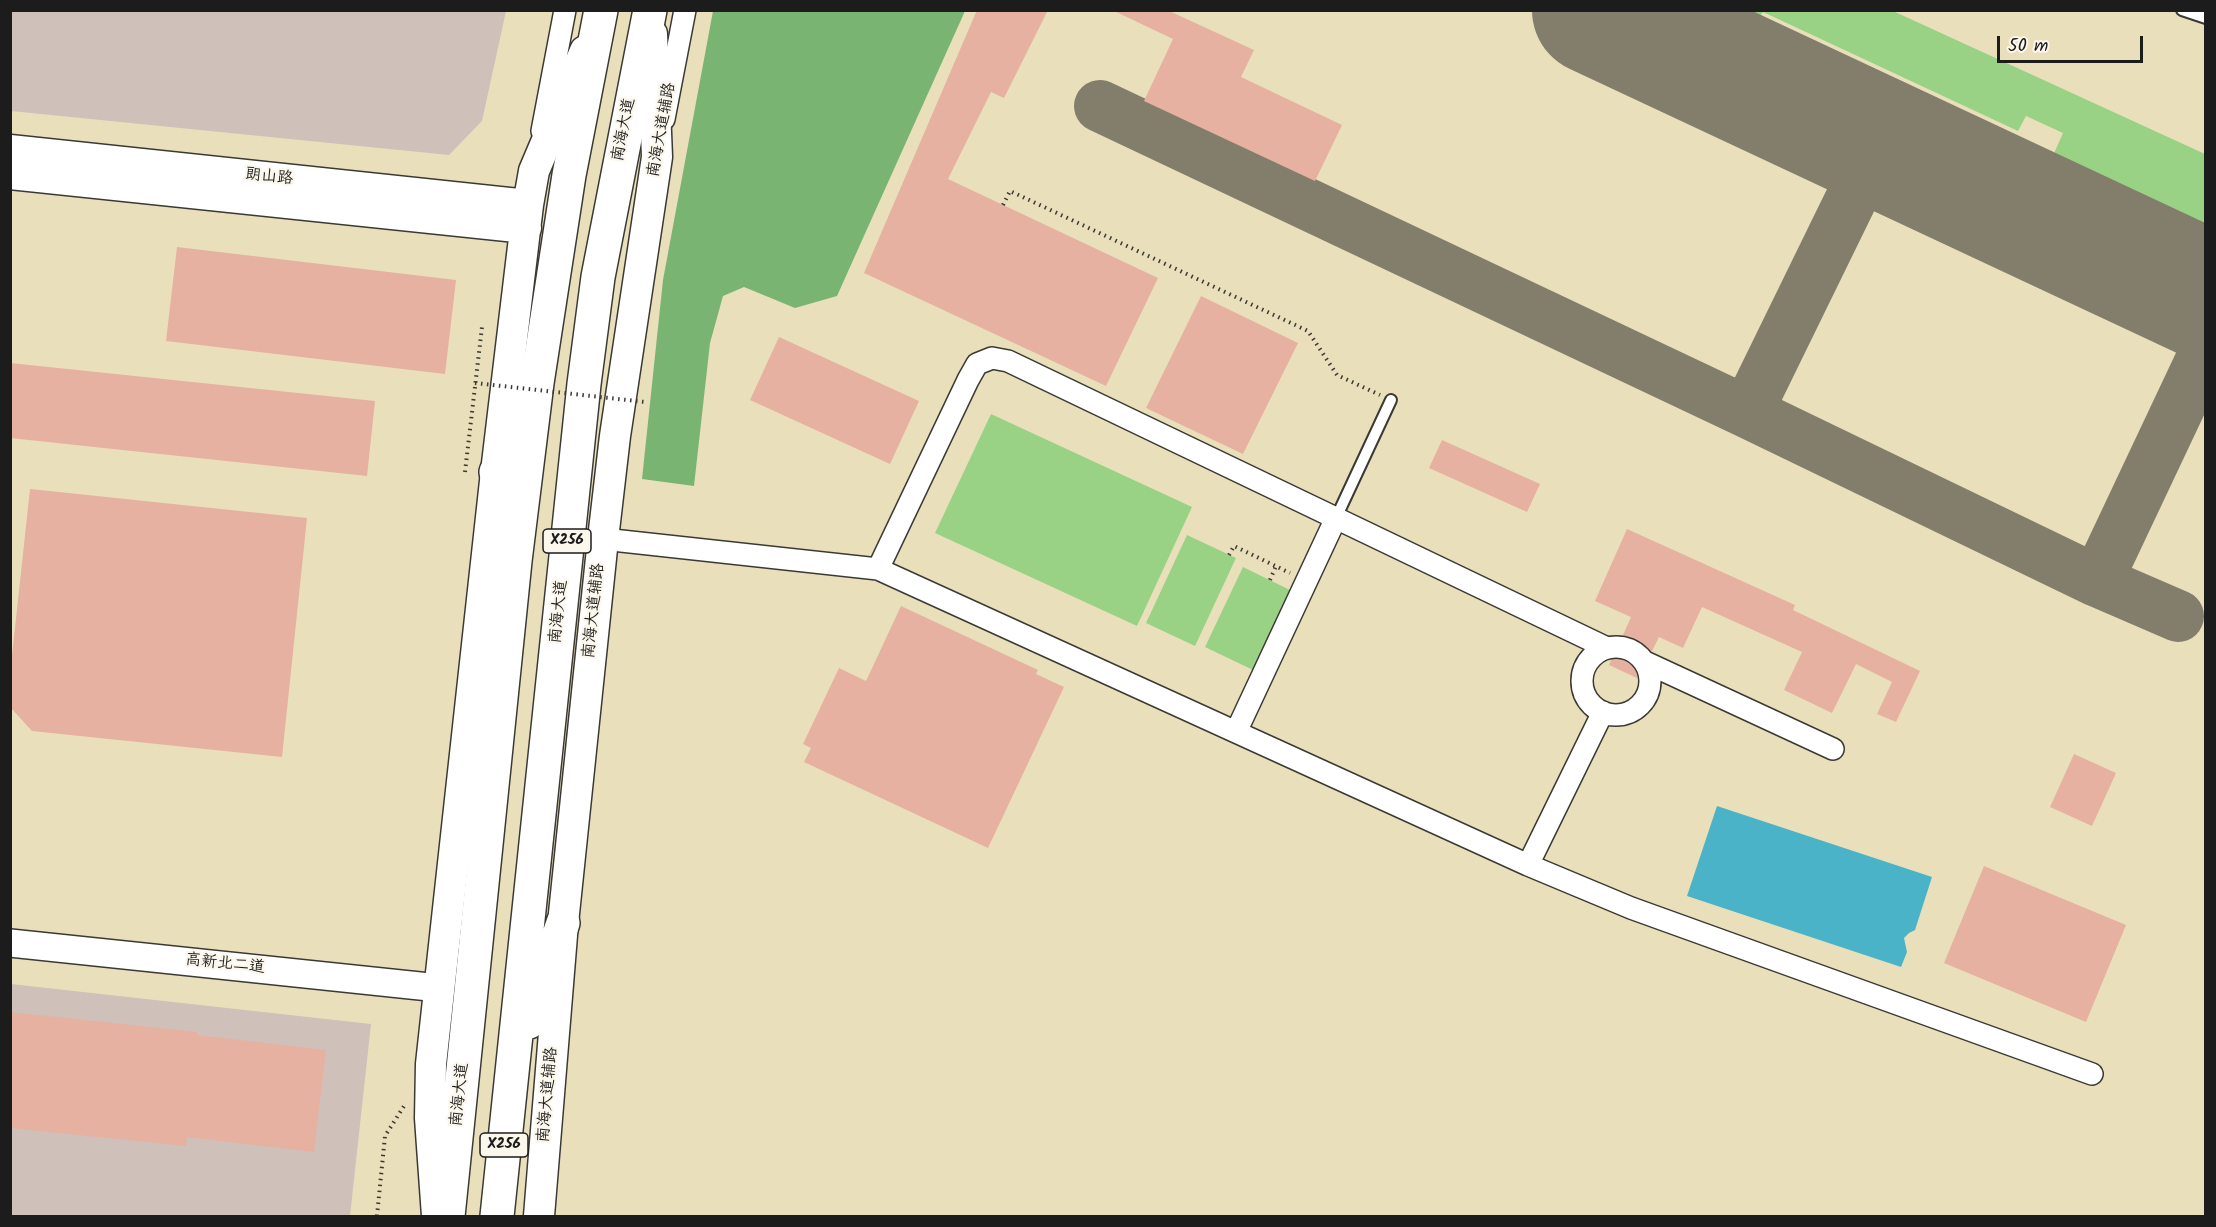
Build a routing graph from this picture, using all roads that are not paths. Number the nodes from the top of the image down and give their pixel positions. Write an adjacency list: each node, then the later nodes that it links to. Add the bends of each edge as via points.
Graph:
1 (565, 10): 9 (street)
2 (650, 10): 8 (main road, 南海大道); 27 (main road, 南海大道 / X256, via 598,277 584,384)
3 (685, 10): 8 (street, 南海大道辅路)
4 (2182, 10): 6 (lane)
5 (600, 15): 9 (main road); 16 (main road, 南海大道 / X256, via 548,305)
6 (2205, 18)
7 (10, 150): 11 (main road, 朗山路)
8 (657, 158): 15 (main road, 南海大道辅路, via 619,403)
9 (534, 171): 11 (main road)
10 (10, 174): 11 (main road, 朗山路)
11 (527, 217): 13 (main road)
12 (1391, 400): 14 (lane)
13 (480, 472): 16 (main road); 26 (main road)
14 (1336, 518): 17 (street, via 1008,361 992,358 977,364 968,380); 18 (street); 21 (street)
15 (603, 539): 17 (street); 24 (main road, 南海大道辅路)
16 (515, 561): 31 (main road, 南海大道 / X256)
17 (878, 569): 21 (street)
18 (1607, 648): 19 (street, via 1628,649); 20 (street, via 1590,659 1582,678 1587,698)
19 (1645, 662): 20 (street, via 1650,683 1642,703 1624,714); 22 (street)
20 (1603, 712): 23 (street)
21 (1236, 732): 23 (street)
22 (1833, 749)
23 (1528, 865): 28 (street, via 1631,908)
24 (563, 923): 27 (main road); 32 (main road, 南海大道辅路)
25 (10, 944): 26 (street, 高新北二道)
26 (439, 987): 30 (main road, via 429,1090)
27 (511, 1074): 29 (main road, 南海大道 / X256)
28 (2092, 1074)
29 (500, 1211)
30 (437, 1216)
31 (448, 1216)
32 (539, 1216)

